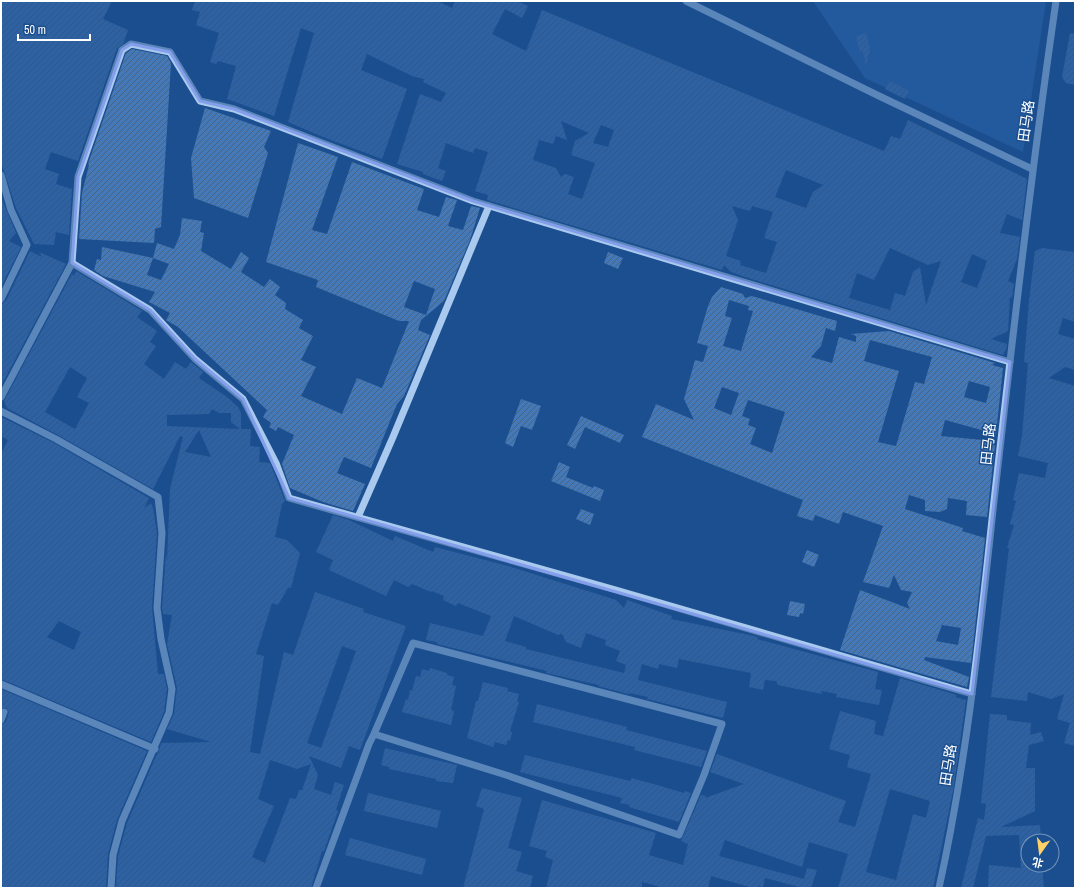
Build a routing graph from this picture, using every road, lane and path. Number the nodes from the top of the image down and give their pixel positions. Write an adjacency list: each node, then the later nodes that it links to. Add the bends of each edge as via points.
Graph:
1 (686, 1): 3 (street)
2 (1056, 1): 3 (street, 田马路)
3 (1032, 169): 8 (street, 田马路)
4 (1, 174): 7 (street, via 11,210 27,245)
5 (489, 206): 6 (street, via 234,109 200,101 170,52 132,44 122,50 78,177); 8 (street); 11 (street)
6 (72, 263): 9 (street); 11 (street, via 150,310 195,359 243,399 276,463 289,498)
7 (1, 299)
8 (1010, 362): 13 (street, 田马路)
9 (1, 397)
10 (1, 411): 17 (street, via 158,497 162,533 157,608 160,639 172,689 170,714)
11 (358, 517): 13 (street)
12 (1, 684): 17 (street)
13 (972, 694): 20 (street, 田马路, via 950,838)
14 (4, 712): 15 (street)
15 (1, 720)
16 (374, 734): 16 (street, via 413,643 722,724 679,835 506,775); 19 (street)
17 (155, 749): 18 (street, via 122,821 113,855)
18 (110, 888)
19 (316, 888)
20 (939, 888)

